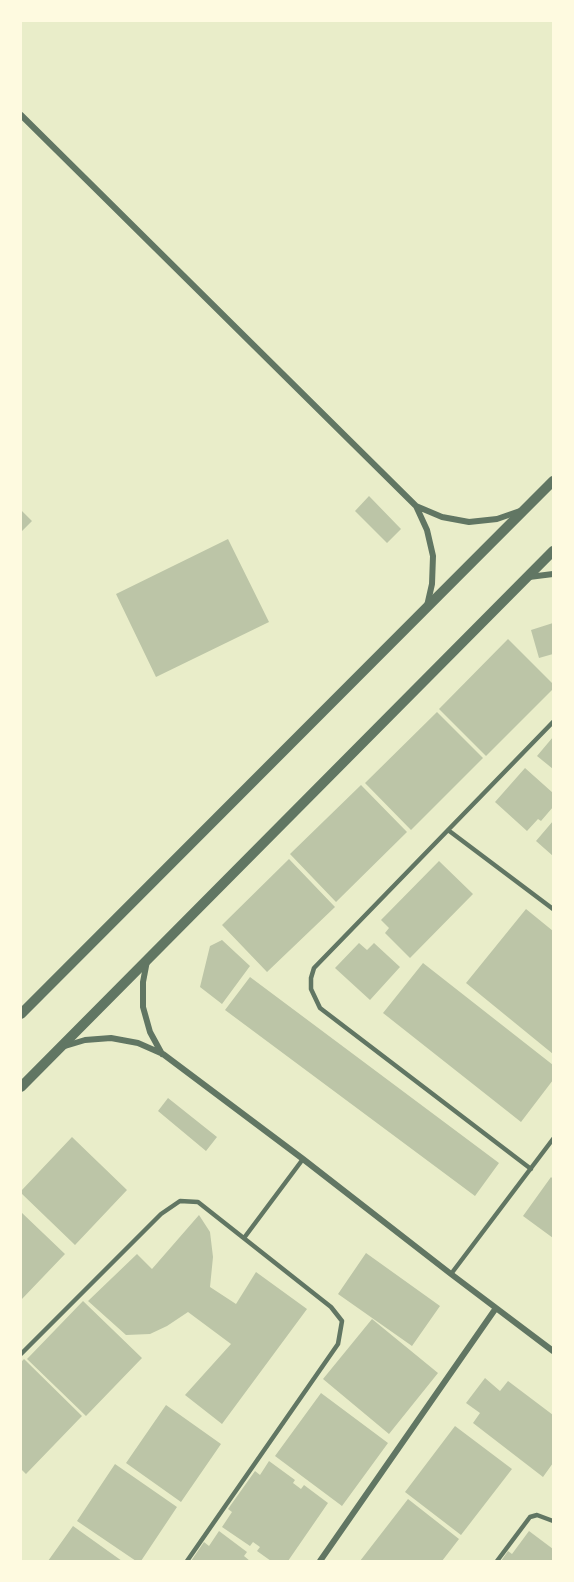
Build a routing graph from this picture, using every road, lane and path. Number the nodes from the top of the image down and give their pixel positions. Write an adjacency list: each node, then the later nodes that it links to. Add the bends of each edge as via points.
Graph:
1 (21, 115): 3 (street)
2 (553, 481): 4 (street)
3 (416, 506): 4 (street, via 442,517 469,522 497,519); 8 (street, via 433,556)
4 (524, 510): 8 (street)
5 (553, 551): 7 (street)
6 (553, 574): 7 (street)
7 (525, 578): 12 (street)
8 (426, 610): 13 (street)
9 (553, 722): 10 (lane)
10 (448, 830): 11 (lane); 19 (lane, via 314,968 311,989 320,1008)
11 (553, 909)
12 (148, 957): 14 (street); 15 (street, via 143,1007 150,1032)
13 (21, 1014)
14 (59, 1048): 15 (street, via 111,1038 138,1042); 16 (street)
15 (163, 1054): 18 (street)
16 (21, 1087)
17 (553, 1139): 19 (lane)
18 (303, 1159): 20 (lane); 21 (street)
19 (531, 1169): 21 (lane)
20 (244, 1238): 24 (lane, via 198,1202 180,1201 161,1214); 26 (lane, via 331,1307 342,1321 338,1344)
21 (451, 1274): 22 (street)
22 (496, 1308): 23 (street); 27 (street)
23 (553, 1351)
24 (21, 1354)
25 (553, 1521): 28 (lane, via 537,1515 530,1518)
26 (187, 1561)
27 (320, 1561)
28 (497, 1561)

